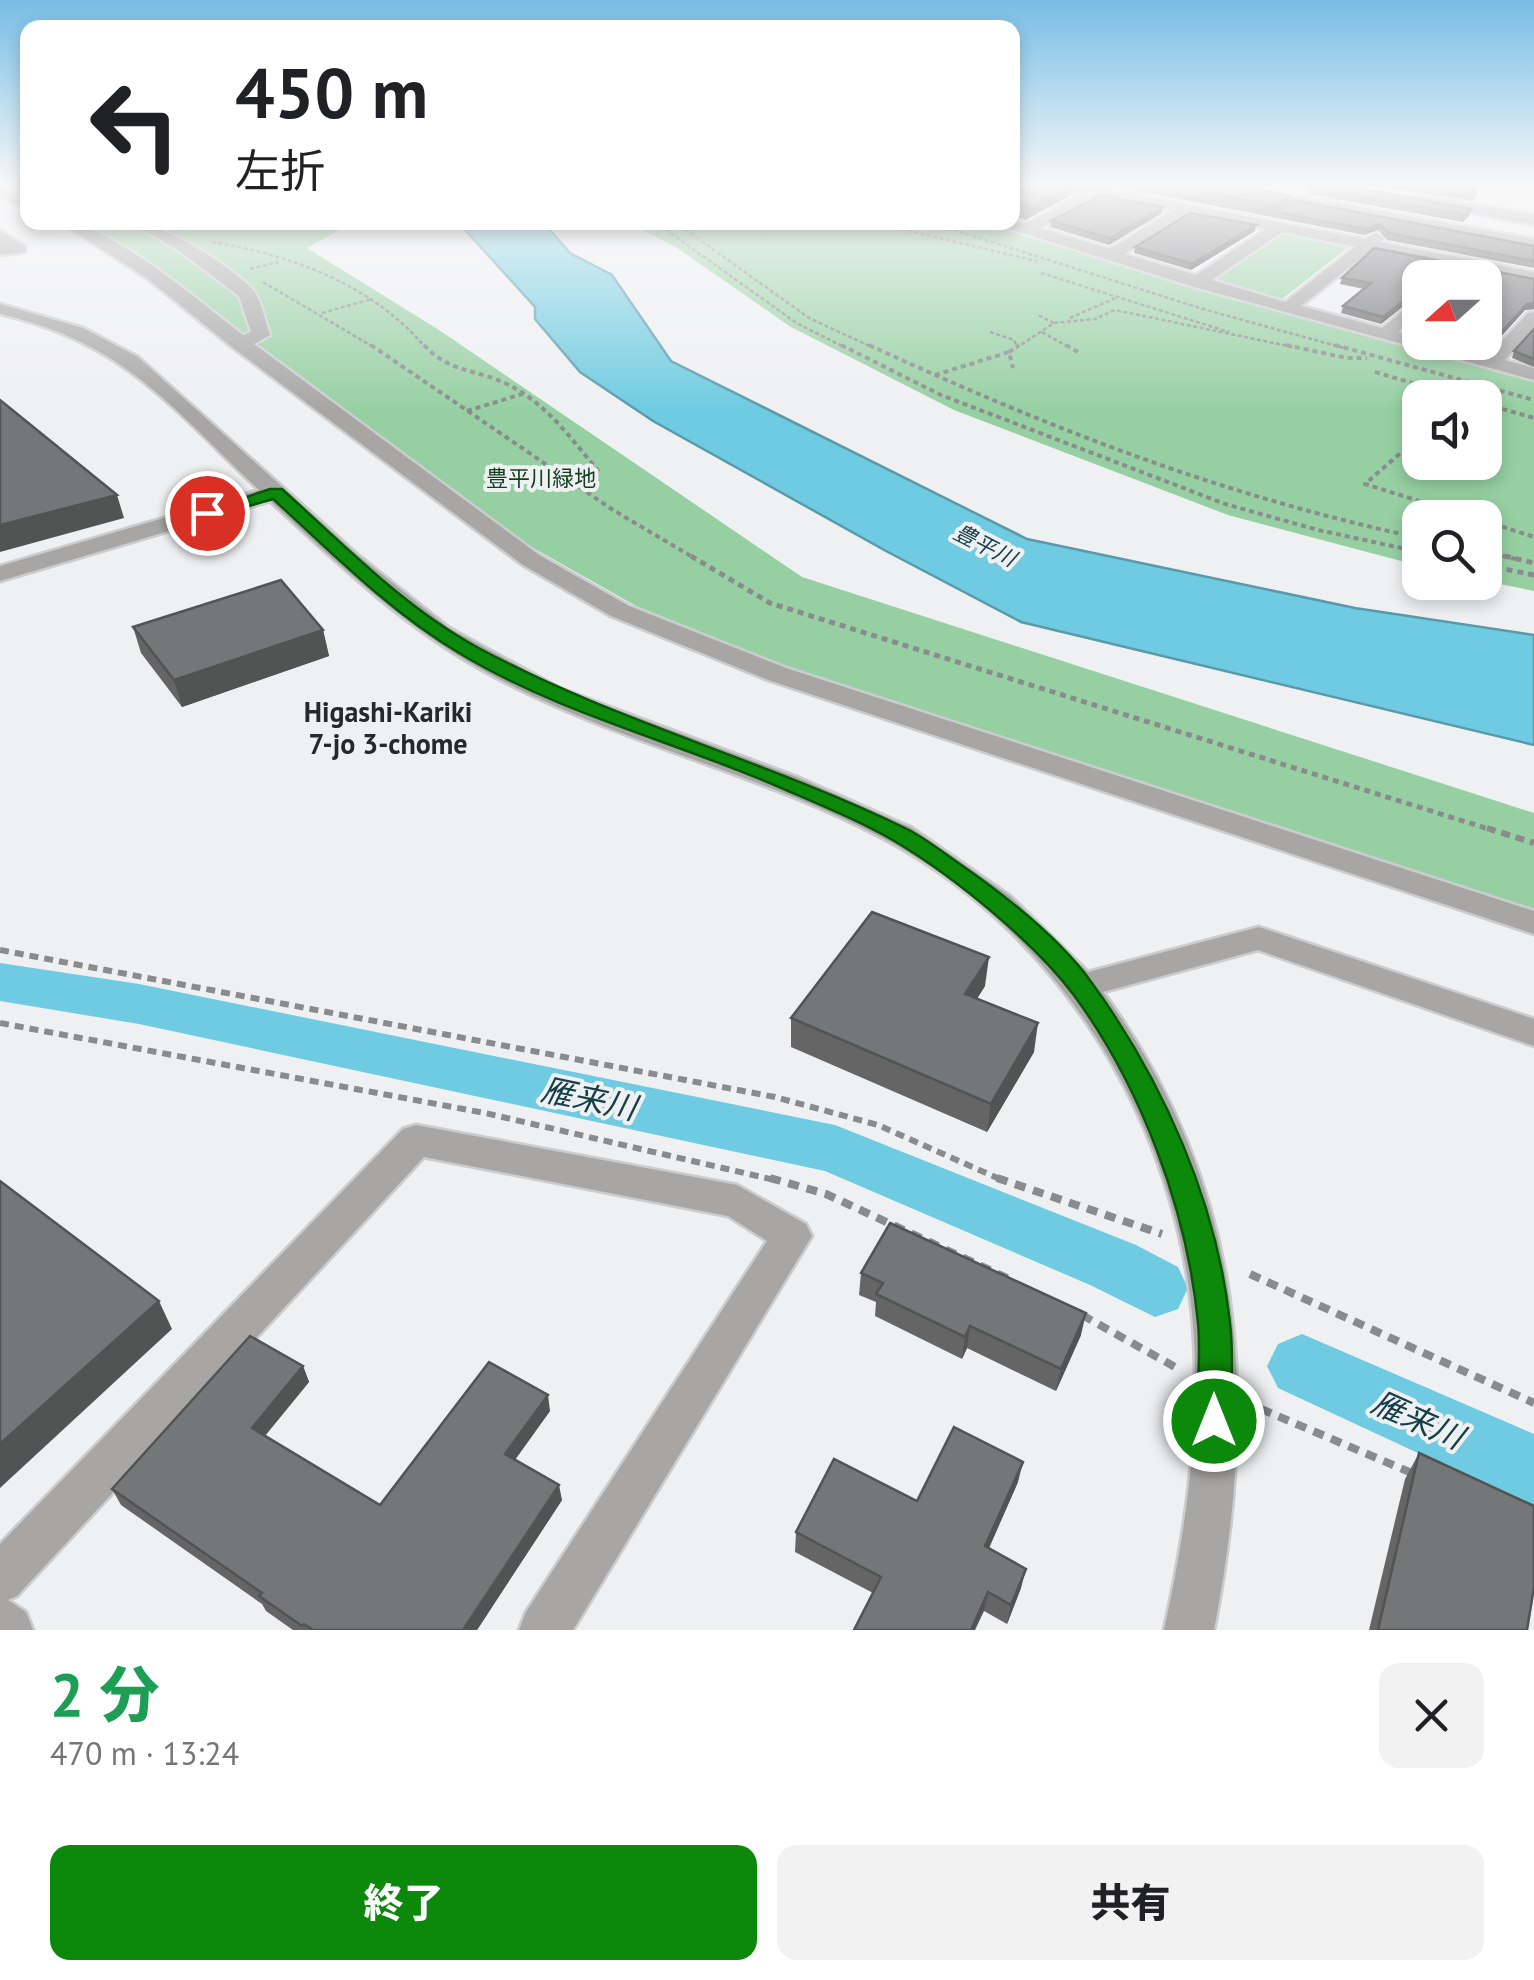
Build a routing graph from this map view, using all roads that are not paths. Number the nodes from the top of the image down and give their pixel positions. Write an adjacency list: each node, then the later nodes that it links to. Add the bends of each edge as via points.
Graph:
1 (128, 259): 14 (street)
2 (200, 259): 14 (street, via 247,294 261,335)
3 (1120, 259): 8 (street)
4 (1233, 259): 8 (street)
5 (1348, 259): 9 (street)
6 (1502, 271): 7 (street)
7 (1534, 277)
8 (1198, 282): 9 (street)
9 (1288, 308): 13 (street)
10 (0, 310): 17 (street, via 56,324 124,354)
11 (1534, 316): 15 (street)
12 (1402, 319): 13 (street)
13 (1386, 334): 15 (street)
14 (238, 342): 19 (street, via 531,560 620,611 777,674)
15 (1492, 362): 16 (street)
16 (1534, 374)
17 (276, 492): 18 (street); 20 (street, via 374,582 465,648 547,690 786,782 903,836 1019,923)
18 (0, 574)
19 (1534, 924)
20 (1081, 986): 21 (street, via 1259,938); 26 (street, via 1160,1128 1195,1220 1211,1306 1214,1456)
21 (1534, 1033)
22 (0, 1579): 25 (street, via 416,1140 737,1200 792,1236)
23 (0, 1622): 24 (street)
24 (8, 1630)
25 (544, 1630)
26 (1189, 1630)

